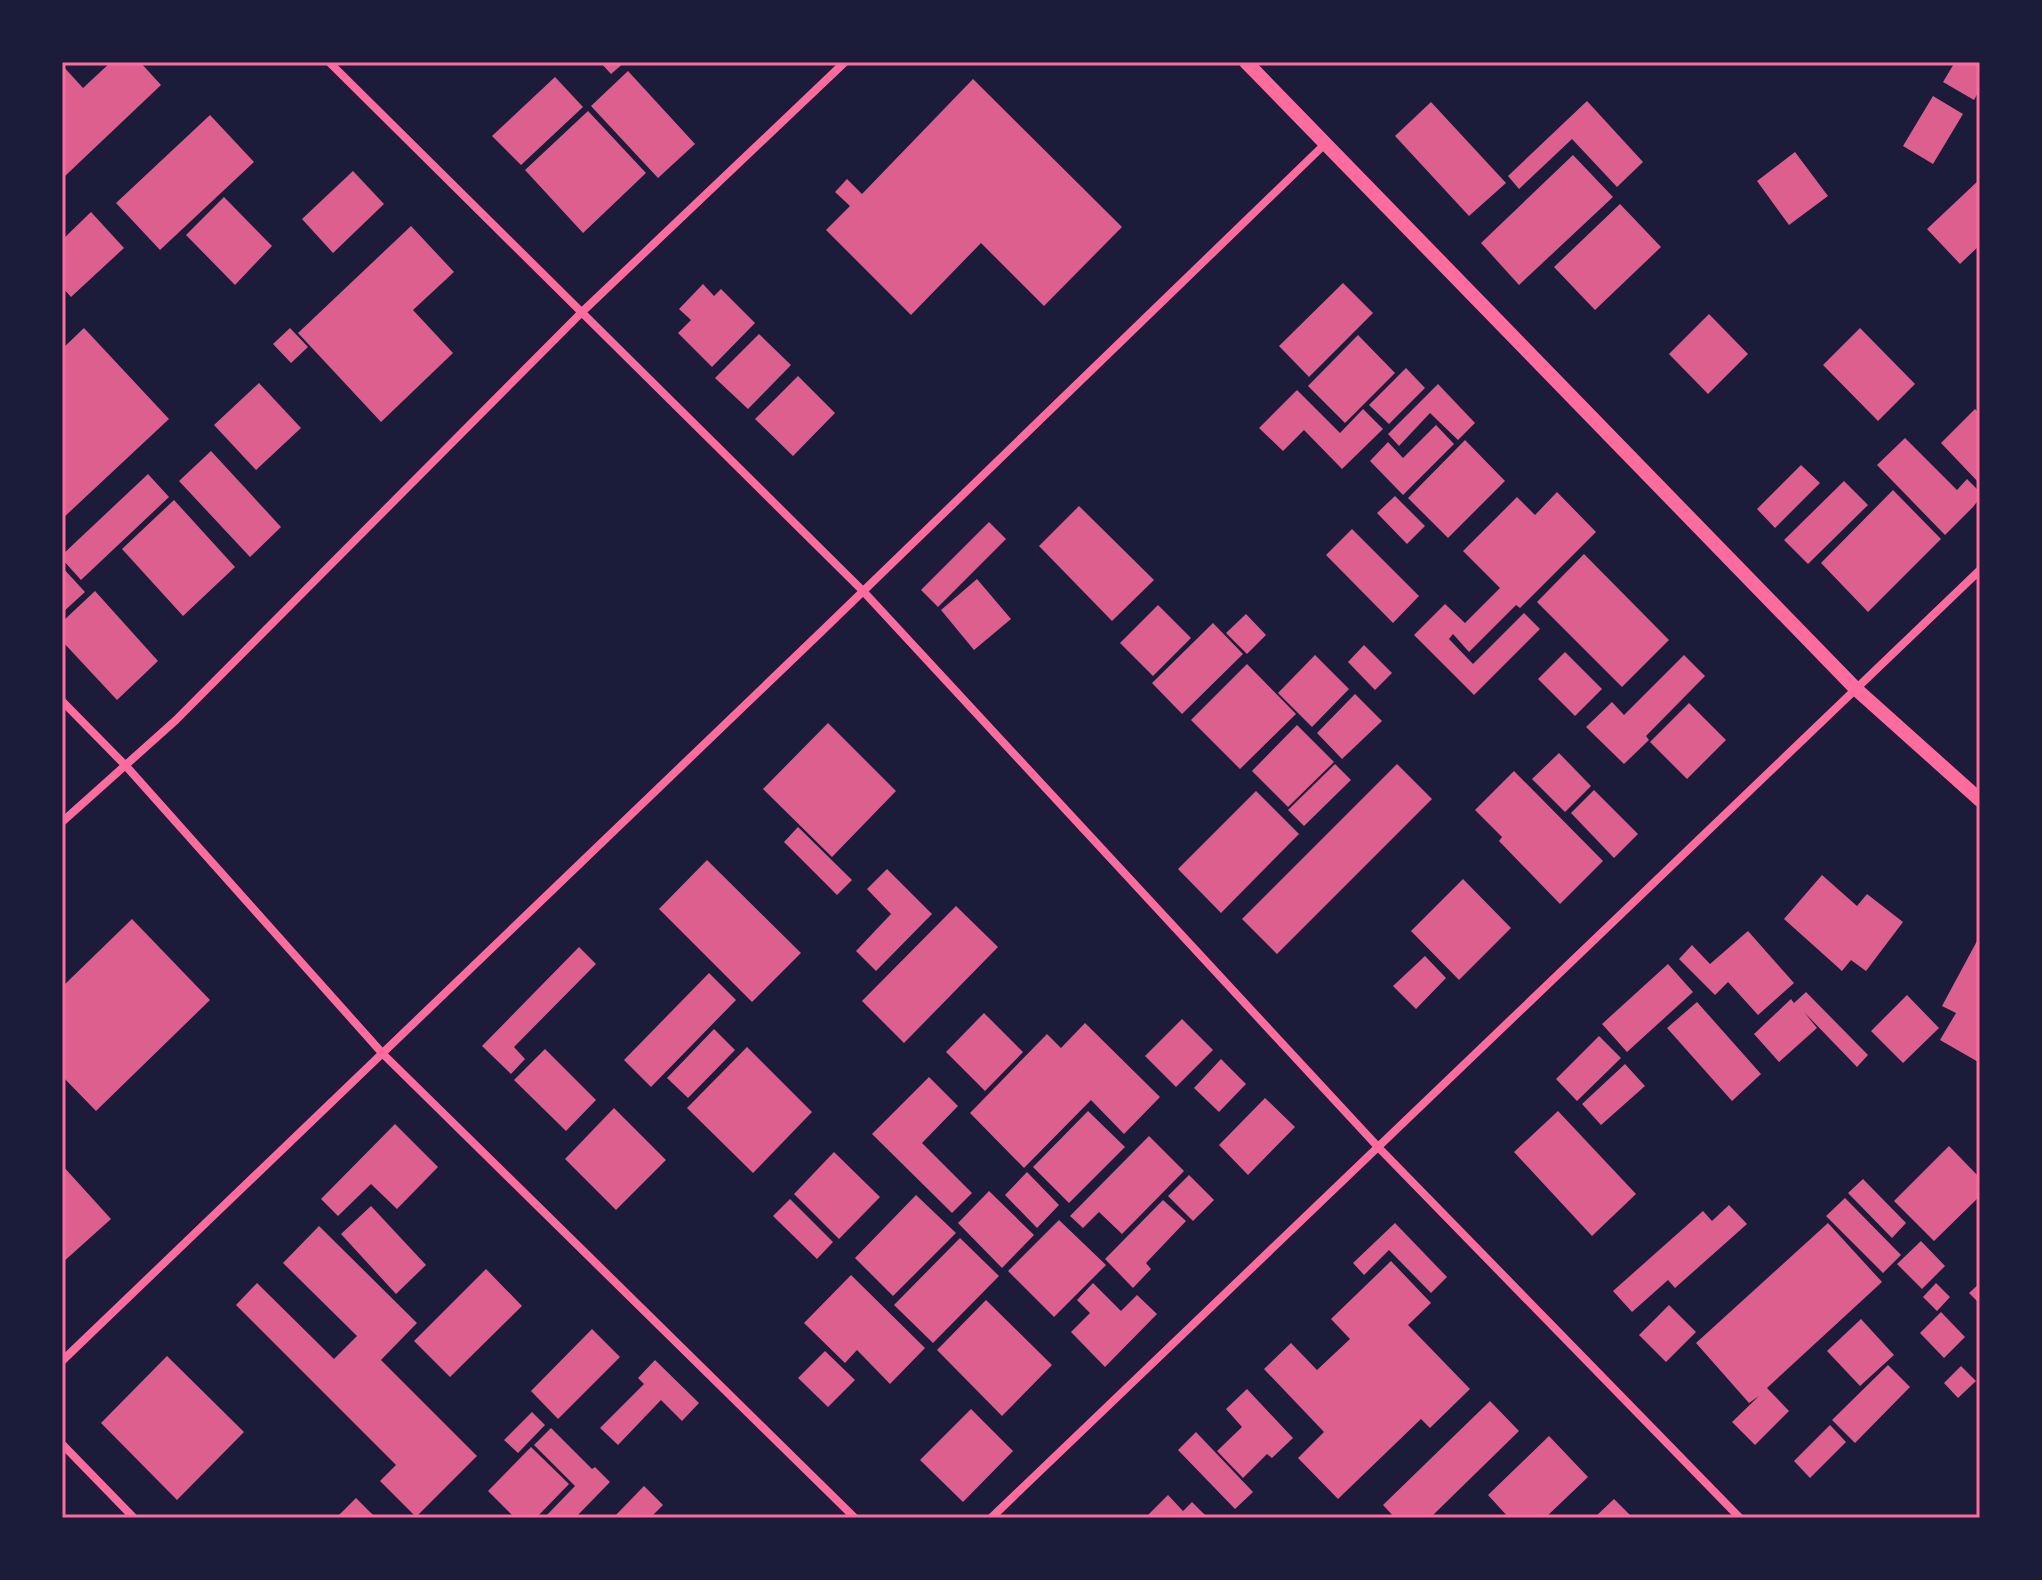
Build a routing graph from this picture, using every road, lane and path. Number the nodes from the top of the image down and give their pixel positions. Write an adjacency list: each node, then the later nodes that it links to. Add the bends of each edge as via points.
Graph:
1 (329, 62): 5 (street)
2 (845, 62): 5 (street)
3 (1246, 62): 4 (street)
4 (1326, 143): 7 (street); 8 (street)
5 (582, 312): 7 (street); 10 (street)
6 (1980, 570): 8 (street)
7 (863, 591): 13 (street); 14 (street)
8 (1856, 689): 11 (street); 14 (street)
9 (62, 701): 10 (street)
10 (126, 766): 12 (street); 13 (street)
11 (1980, 800)
12 (62, 822)
13 (383, 1054): 15 (street); 18 (street)
14 (1379, 1148): 19 (street); 20 (street)
15 (62, 1361)
16 (62, 1444): 17 (street)
17 (134, 1518)
18 (855, 1518)
19 (991, 1518)
20 (1740, 1518)

